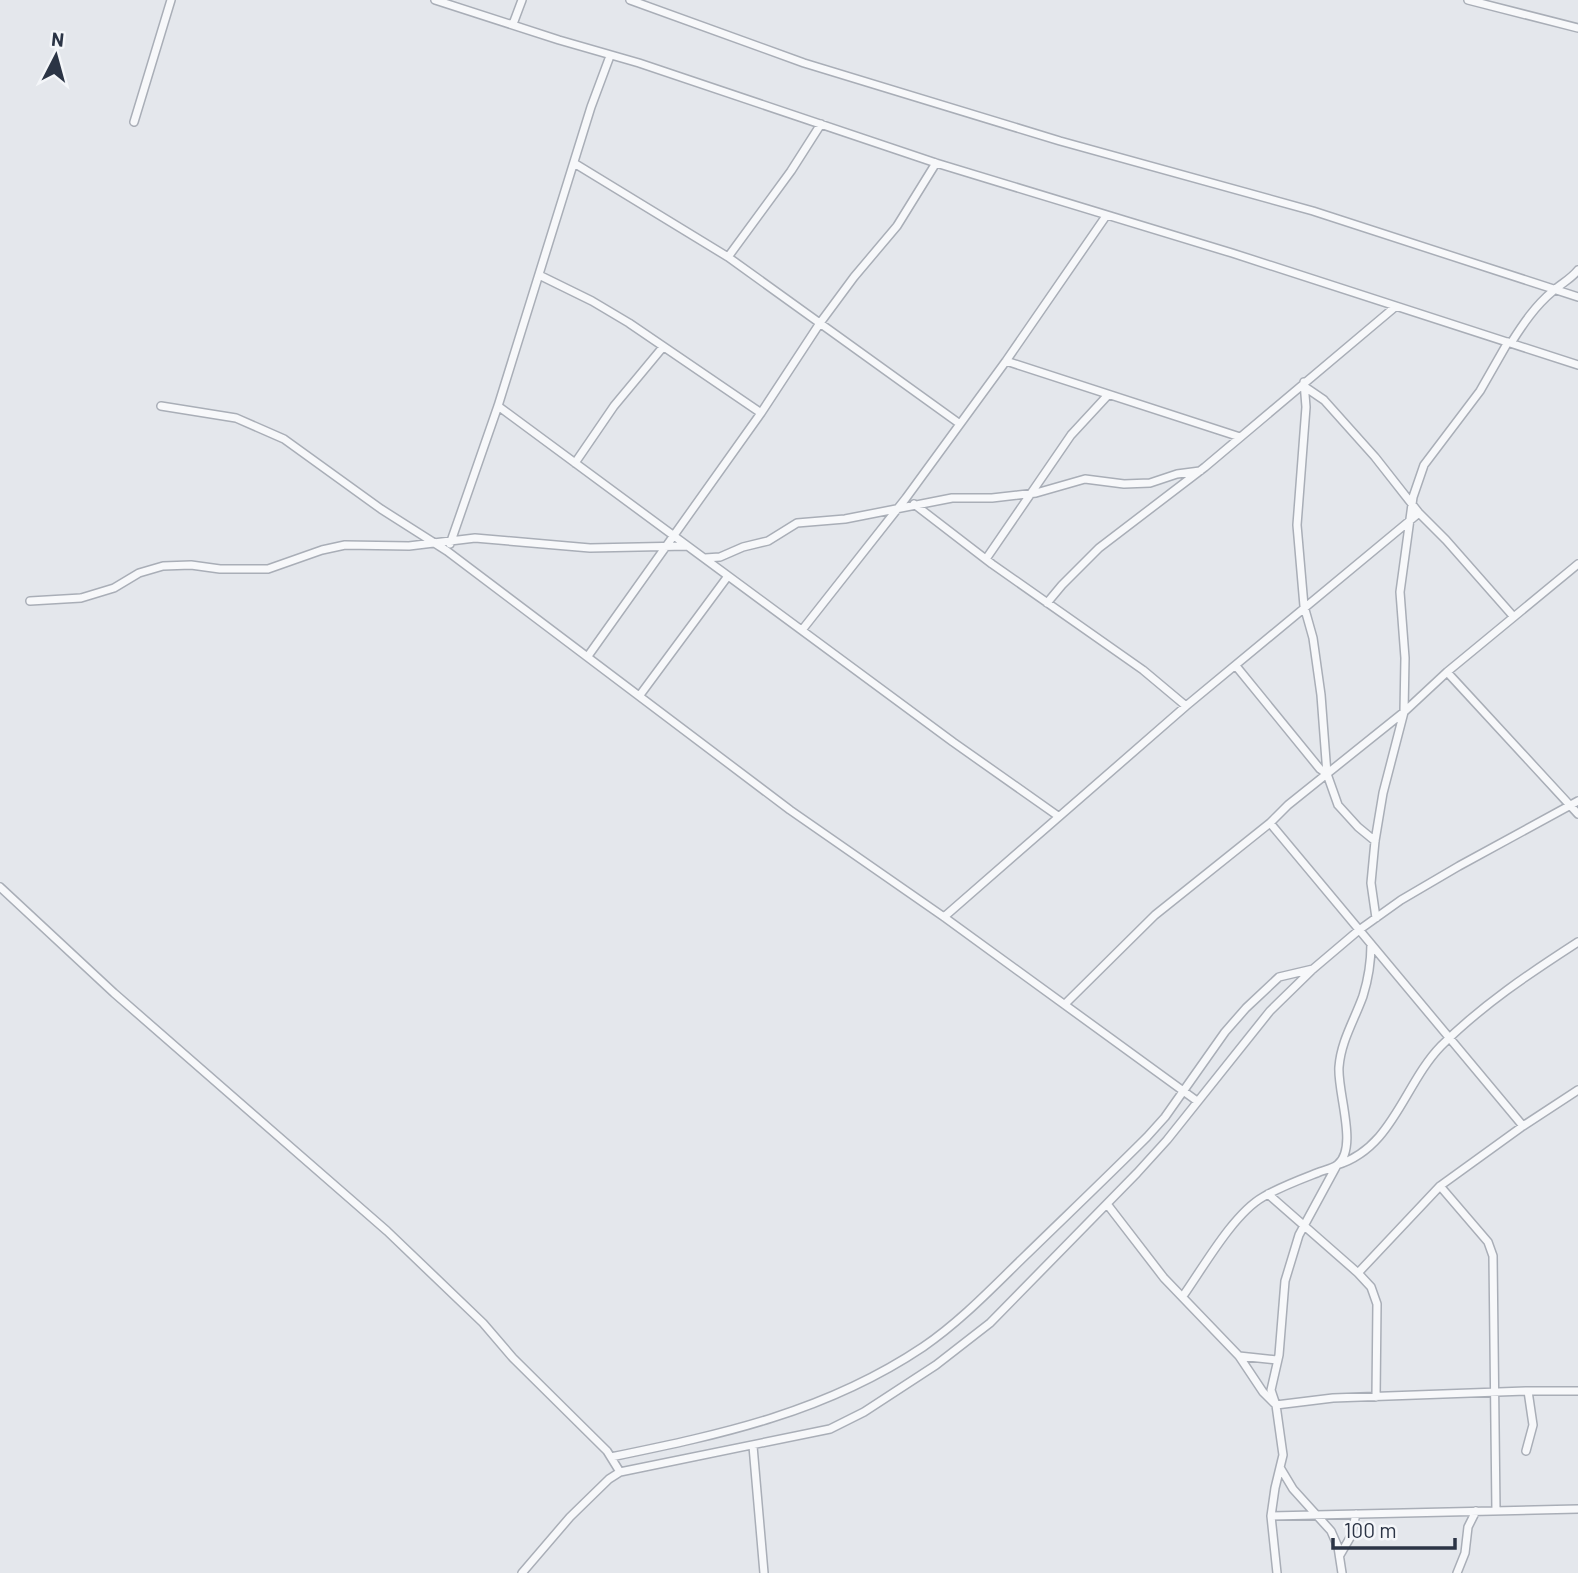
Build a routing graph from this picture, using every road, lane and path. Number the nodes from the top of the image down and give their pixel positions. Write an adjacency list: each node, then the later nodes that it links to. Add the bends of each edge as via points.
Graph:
1 (171, 0): 10 (street)
2 (435, 0): 6 (street)
3 (522, 0): 7 (street)
4 (630, 0): 18 (street, via 804,63 1313,211)
5 (1468, 0): 8 (street)
6 (459, 3): 7 (street)
7 (513, 24): 9 (street)
8 (1578, 28)
9 (610, 56): 11 (street); 12 (street)
10 (134, 122)
11 (821, 124): 13 (street); 15 (street)
12 (575, 163): 15 (street); 17 (street)
13 (936, 163): 14 (street); 21 (street, via 897,226)
14 (1106, 216): 20 (street); 24 (street)
15 (728, 257): 21 (street)
16 (1578, 270): 18 (street)
17 (539, 275): 23 (street, via 592,301); 29 (street)
18 (1554, 290): 19 (street); 22 (street)
19 (1578, 297)
20 (1395, 307): 22 (street); 26 (street)
21 (820, 323): 30 (street); 31 (street)
22 (1509, 342): 25 (street); 38 (street, via 1480,391 1424,465)
23 (663, 347): 30 (street); 33 (street)
24 (1006, 361): 27 (street); 31 (street)
25 (1578, 365)
26 (1305, 385): 32 (street); 38 (street, via 1375,457); 54 (street, via 1297,525)
27 (1108, 395): 32 (street); 35 (street, via 1070,435)
28 (161, 405): 44 (street, via 236,418 284,439)
29 (498, 406): 33 (street); 43 (street)
30 (761, 413): 42 (street)
31 (960, 424): 36 (street)
32 (1240, 437): 34 (street)
33 (575, 463): 42 (street)
34 (1200, 471): 35 (street, via 1142,483 1085,479); 53 (street, via 1099,548)
35 (1029, 494): 37 (street); 49 (street)
36 (906, 498): 37 (street); 39 (street)
37 (916, 505): 39 (street); 49 (street)
38 (1412, 505): 40 (street); 41 (street)
39 (897, 508): 48 (street, via 797,523 768,541); 56 (street)
40 (1419, 513): 41 (street); 55 (street)
41 (1410, 521): 54 (street); 62 (street, via 1400,592)
42 (672, 535): 45 (street); 46 (street)
43 (451, 541): 44 (street); 46 (street, via 475,538 590,548); 47 (street)
44 (434, 543): 47 (street); 52 (street, via 345,545 268,569 163,566 81,598)
45 (687, 546): 46 (street); 48 (street)
46 (665, 547): 57 (street)
47 (447, 551): 57 (street)
48 (704, 558): 51 (street)
49 (986, 559): 53 (street)
50 (1578, 564): 55 (street)
51 (729, 576): 56 (street); 60 (street)
52 (30, 601)
53 (1047, 603): 61 (street)
54 (1304, 606): 58 (street); 63 (street, via 1321,695)
55 (1513, 616): 59 (street)
56 (802, 629): 66 (street)
57 (588, 656): 60 (street)
58 (1236, 666): 61 (street); 63 (street)
59 (1447, 672): 62 (street); 64 (street)
60 (640, 695): 70 (street, via 790,810)
61 (1186, 706): 66 (street)
62 (1404, 712): 63 (street); 68 (street)
63 (1327, 774): 67 (street); 68 (street, via 1338,805)
64 (1575, 803): 65 (street); 71 (street)
65 (1578, 814)
66 (1058, 816): 70 (street)
67 (1270, 823): 72 (street); 76 (street, via 1155,915)
68 (1375, 841): 71 (street, via 1371,883)
69 (0, 887): 98 (street, via 387,1231)
70 (944, 917): 76 (street)
71 (1376, 918): 72 (street)
72 (1359, 930): 74 (street); 75 (street)
73 (1578, 942): 77 (street, via 1493,1001)
74 (1371, 944): 77 (street); 82 (street, via 1363,996 1340,1054 1348,1143)
75 (1313, 969): 79 (street, via 1279,977 1267,988 1225,1032); 80 (street, via 1269,1011)
76 (1065, 1004): 79 (street)
77 (1451, 1038): 81 (street); 82 (street, via 1432,1058 1381,1136 1357,1158)
78 (1578, 1090): 81 (street)
79 (1184, 1091): 80 (street); 98 (street, via 1128,1156 981,1300 924,1346 850,1388 784,1416)
80 (1196, 1101): 85 (street, via 1167,1140)
81 (1523, 1126): 83 (street)
82 (1337, 1165): 84 (street); 86 (street)
83 (1440, 1186): 87 (street); 93 (street, via 1488,1242 1493,1256)
84 (1268, 1194): 86 (street); 88 (street, via 1239,1218)
85 (1107, 1204): 88 (street); 96 (street, via 990,1323 936,1365 830,1429)
86 (1305, 1225): 87 (street); 90 (street, via 1285,1281)
87 (1358, 1273): 94 (street, via 1371,1287 1377,1304)
88 (1182, 1296): 89 (street)
89 (1239, 1356): 90 (street); 95 (street)
90 (1278, 1360): 95 (street, via 1271,1390)
91 (1528, 1391): 92 (street); 93 (street); 97 (street, via 1533,1425)
92 (1578, 1391)
93 (1494, 1393): 94 (street); 103 (street)
94 (1376, 1397): 95 (street)
95 (1276, 1405): 99 (street, via 1283,1449)
96 (753, 1446): 100 (street); 109 (street)
97 (1526, 1451)
98 (611, 1457): 100 (street)
99 (1280, 1469): 105 (street); 106 (street)
100 (620, 1472): 108 (street, via 570,1517)
101 (1578, 1509): 103 (street)
102 (1476, 1511): 103 (street); 104 (street); 112 (street)
103 (1496, 1511)
104 (1356, 1514): 105 (street); 107 (street)
105 (1316, 1515): 106 (street); 107 (street, via 1331,1531)
106 (1271, 1516): 110 (street)
107 (1340, 1555): 111 (street)
108 (522, 1573)
109 (764, 1573)
110 (1277, 1573)
111 (1342, 1573)
112 (1457, 1573)

